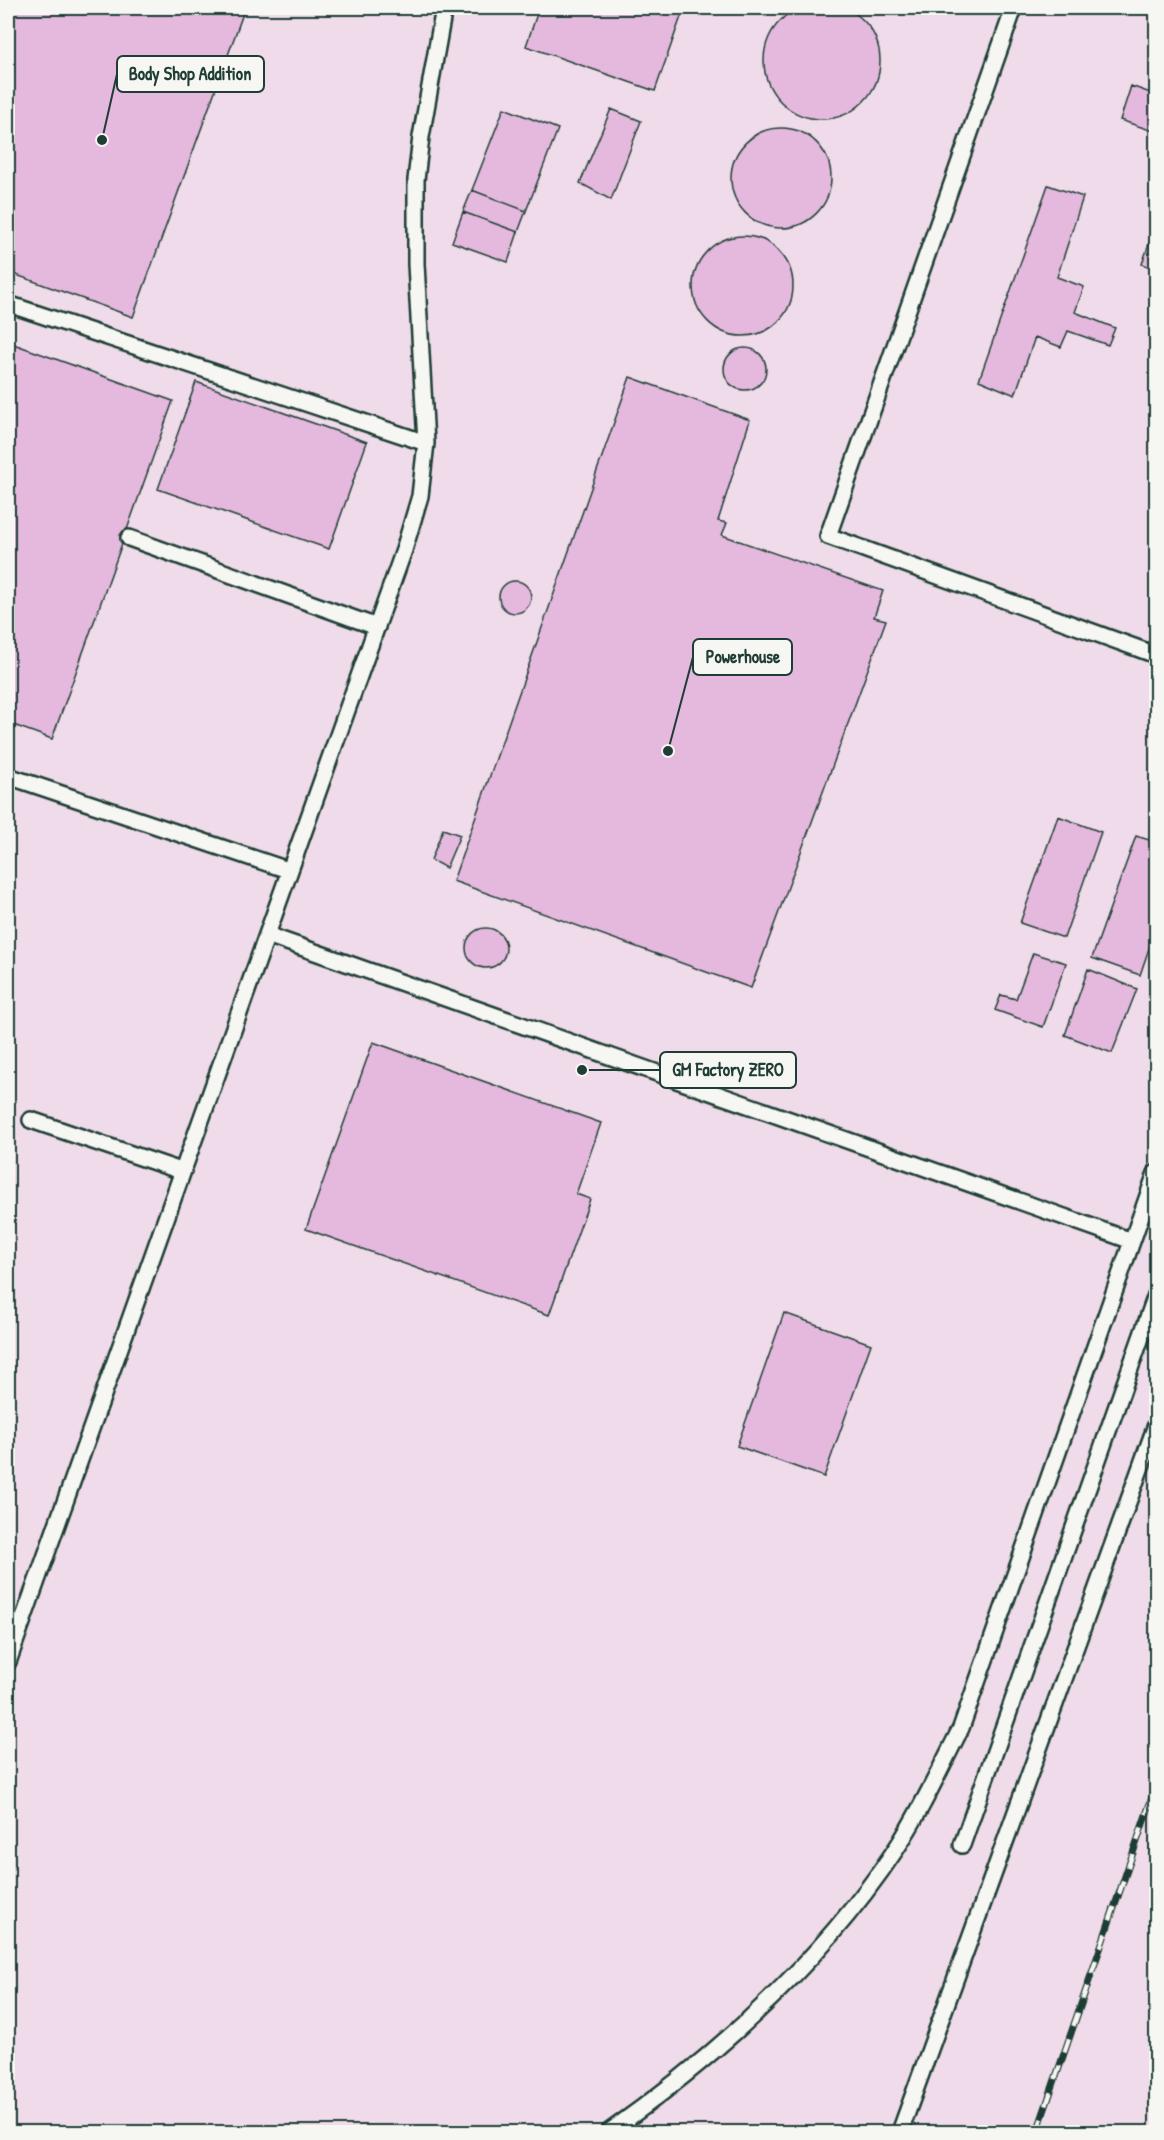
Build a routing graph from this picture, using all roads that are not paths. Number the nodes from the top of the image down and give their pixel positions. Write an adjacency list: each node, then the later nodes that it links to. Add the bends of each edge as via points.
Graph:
1 (444, 8): 4 (lane, via 421,137 416,201)
2 (1014, 8): 7 (lane, via 828,536)
3 (8, 304): 4 (lane)
4 (426, 443): 6 (lane, via 420,496)
5 (129, 538): 6 (lane)
6 (377, 627): 9 (lane)
7 (1156, 655)
8 (8, 776): 9 (lane)
9 (288, 870): 10 (lane)
10 (267, 935): 12 (lane); 14 (lane)
11 (31, 1120): 12 (lane)
12 (181, 1171): 17 (lane)
13 (1156, 1173): 14 (lane)
14 (1132, 1242): 19 (lane, via 961,1728 897,1847 819,1950 744,2025 663,2094)
15 (1156, 1295): 18 (lane)
16 (1156, 1425): 20 (lane)
17 (8, 1661)
18 (962, 1845)
19 (609, 2133)
20 (900, 2133)

